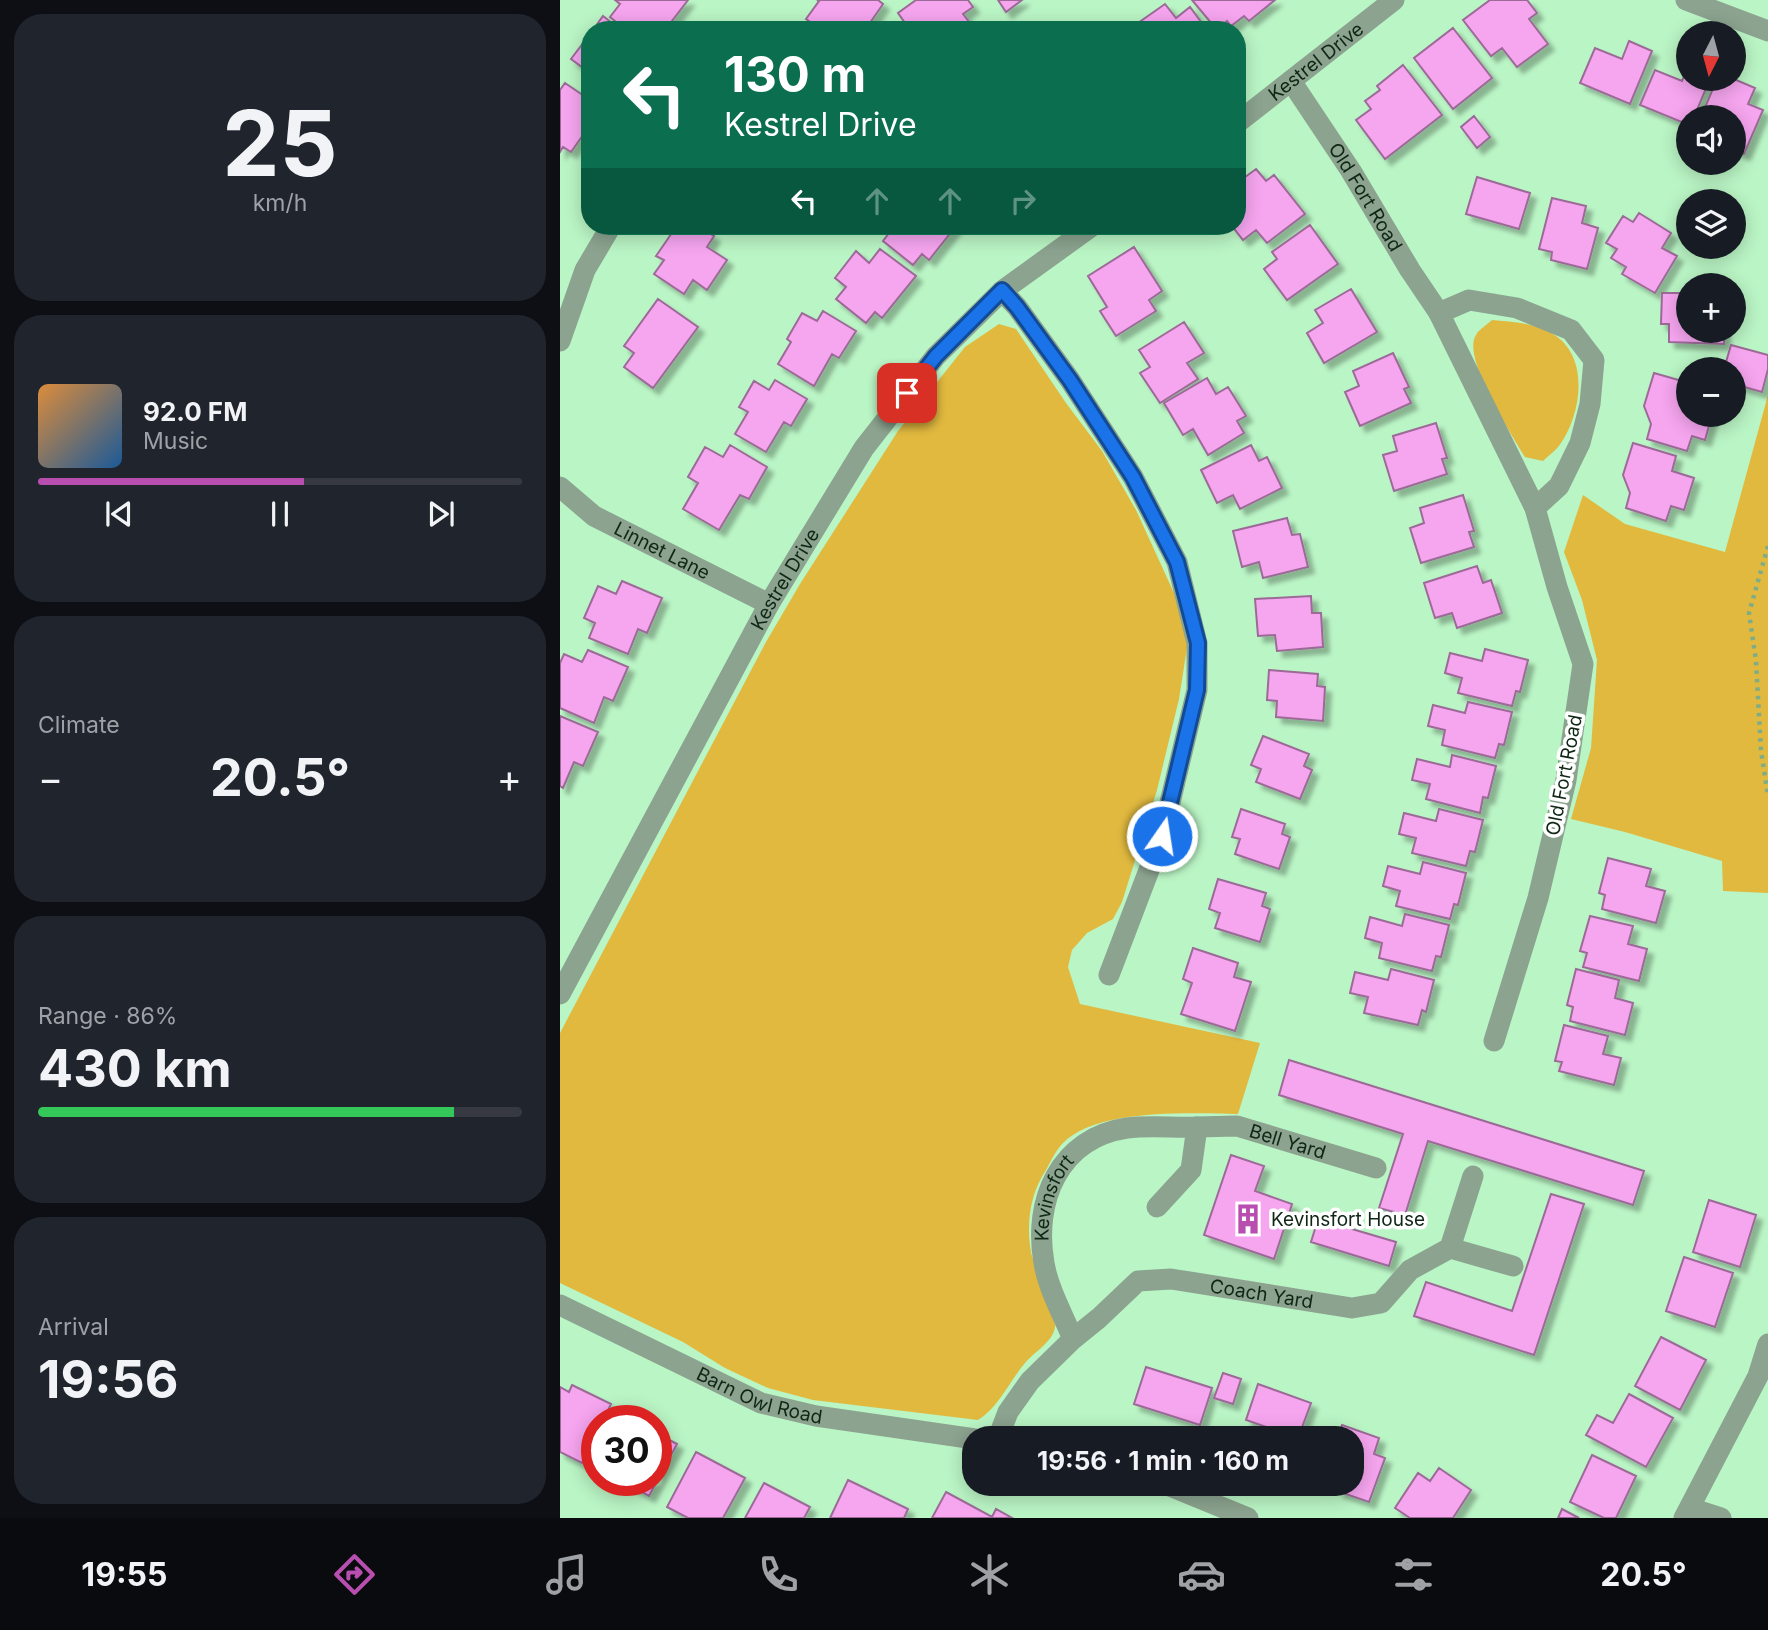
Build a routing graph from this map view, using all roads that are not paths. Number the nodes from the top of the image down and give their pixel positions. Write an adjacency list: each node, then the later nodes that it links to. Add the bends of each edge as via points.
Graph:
1 (1685, 0): 3 (street)
2 (1381, 4): 4 (street, Kestrel Drive)
3 (1768, 31)
4 (1291, 82): 5 (street, Kestrel Drive); 9 (street, Old Fort Road)
5 (1246, 116)
6 (606, 235): 10 (street, via 585,270)
7 (1079, 235): 8 (street, Kestrel Drive)
8 (1002, 290): 13 (street, Kestrel Drive, via 936,356 864,448); 14 (street, via 1070,380 1133,477 1177,562 1198,643 1197,690 1162,836)
9 (1439, 313): 12 (street, Old Fort Road); 12 (street, via 1469,300 1517,308 1571,330 1594,360 1580,443 1559,486)
10 (560, 341)
11 (560, 487): 13 (street, Linnet Lane, via 594,516)
12 (1535, 508): 16 (street, Old Fort Road, via 1583,664 1566,780 1538,898)
13 (769, 604): 15 (street, Kestrel Drive)
14 (1109, 975)
15 (560, 994)
16 (1494, 1041)
17 (1197, 1127): 18 (street, Bell Yard, via 1237,1126); 20 (street, via 1191,1170); 24 (street, Kevinsfort, via 1126,1128 1092,1140 1059,1167 1046,1194 1042,1242 1044,1264)
18 (1376, 1168)
19 (1473, 1176): 21 (street)
20 (1157, 1207)
21 (1450, 1248): 22 (street); 24 (street, Coach Yard, via 1410,1270 1381,1303 1352,1308 1171,1279 1138,1281)
22 (1513, 1266)
23 (560, 1305): 27 (street, Barn Owl Road, via 761,1403 816,1416)
24 (1073, 1339): 26 (street, via 1030,1381)
25 (1768, 1344): 29 (street, via 1758,1376)
26 (1003, 1426)
27 (962, 1437)
28 (1194, 1496): 30 (street)
29 (1687, 1513): 31 (street)
30 (1248, 1518)
31 (1721, 1518)

